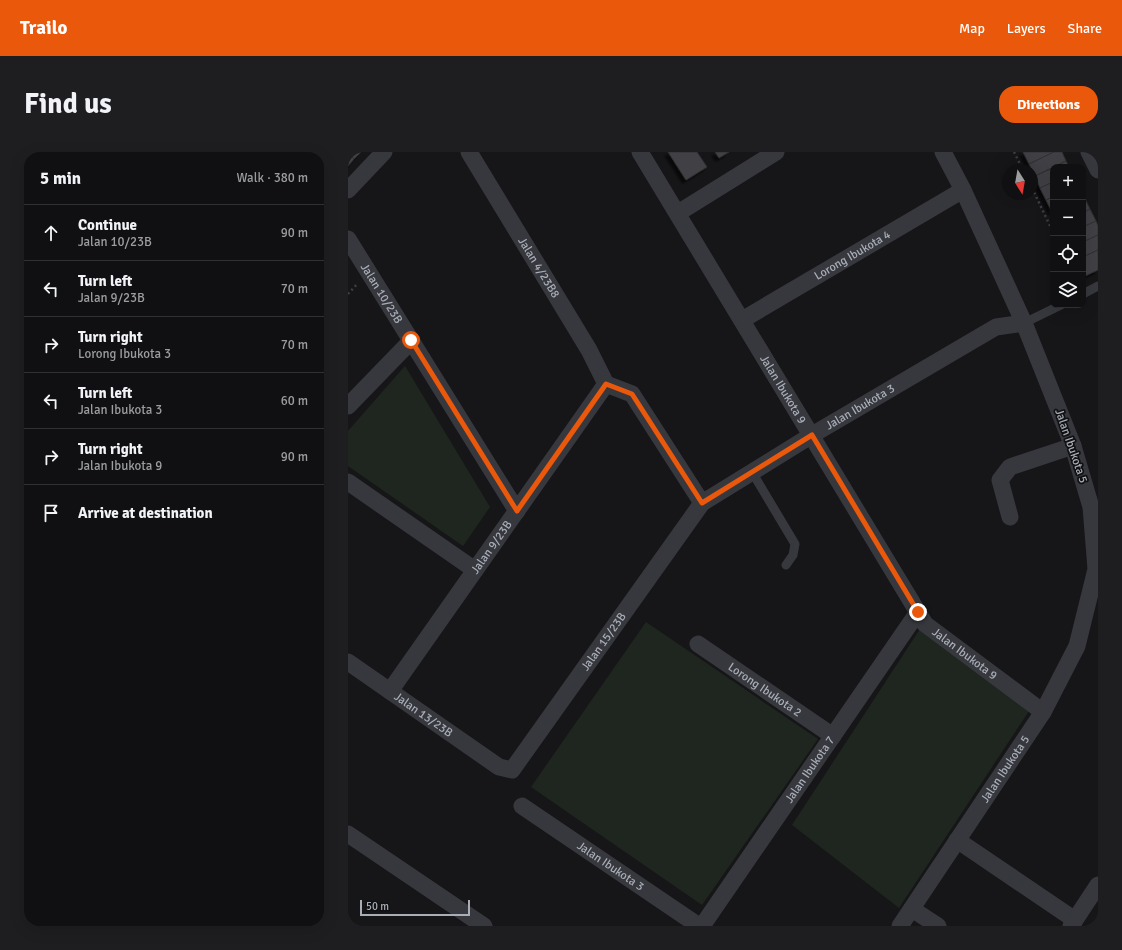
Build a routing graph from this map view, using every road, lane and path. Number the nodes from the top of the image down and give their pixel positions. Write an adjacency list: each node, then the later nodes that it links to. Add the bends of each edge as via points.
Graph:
1 (384, 152): 8 (street)
2 (469, 152): 20 (street, Jalan 4/23B8, via 589,350)
3 (640, 152): 11 (street, Jalan Ibukota 9)
4 (776, 152): 11 (street)
5 (943, 152): 9 (street, Jalan Ibukota 5)
6 (1014, 152): 7 (path)
7 (1020, 164)
8 (348, 190)
9 (963, 190): 17 (street, Lorong Ibukota 4); 18 (street, Jalan Ibukota 5)
10 (1038, 200): 12 (path)
11 (678, 213): 17 (street, Jalan Ibukota 9)
12 (1050, 226)
13 (348, 239): 19 (street, Jalan 10/23B)
14 (1098, 286): 15 (lane)
15 (1086, 292)
16 (1055, 308): 18 (lane)
17 (742, 320): 22 (street, Jalan Ibukota 9)
18 (1024, 324): 22 (street, Jalan Ibukota 3, via 996,327); 23 (street, Jalan Ibukota 5)
19 (411, 340): 21 (street); 27 (street, Jalan 10/23B)
20 (606, 384): 26 (street, via 632,394); 27 (street, Jalan 9/23B)
21 (348, 406)
22 (812, 435): 24 (street, Jalan Ibukota 3); 31 (street, Jalan Ibukota 9)
23 (1073, 446): 28 (street, via 1010,467 1000,480); 35 (street, Jalan Ibukota 5, via 1091,508 1096,569 1077,646)
24 (752, 472): 26 (street, Jalan Ibukota 3); 29 (lane, via 795,544 793,555)
25 (348, 482): 30 (street)
26 (702, 503): 37 (street, Jalan 15/23B, via 512,770)
27 (517, 511): 30 (street, Jalan 9/23B)
28 (1010, 517)
29 (786, 565)
30 (475, 570): 34 (street, Jalan 9/23B)
31 (918, 612): 35 (street, Jalan Ibukota 9, via 925,624); 36 (street, Jalan Ibukota 7)
32 (698, 644): 36 (street, Lorong Ibukota 2)
33 (348, 662): 34 (street, Jalan 13/23B)
34 (390, 692): 37 (street, Jalan 13/23B)
35 (1043, 712): 40 (street, Jalan Ibukota 5)
36 (833, 736): 45 (street, Jalan Ibukota 7)
37 (499, 767)
38 (522, 806): 45 (street, Jalan Ibukota 3)
39 (348, 834): 44 (street)
40 (957, 840): 42 (street, Jalan Ibukota 5); 43 (street)
41 (1098, 885): 43 (street)
42 (912, 909): 46 (street, Jalan Ibukota 5); 47 (street)
43 (1073, 923)
44 (484, 926)
45 (701, 926)
46 (900, 926)
47 (938, 926)

